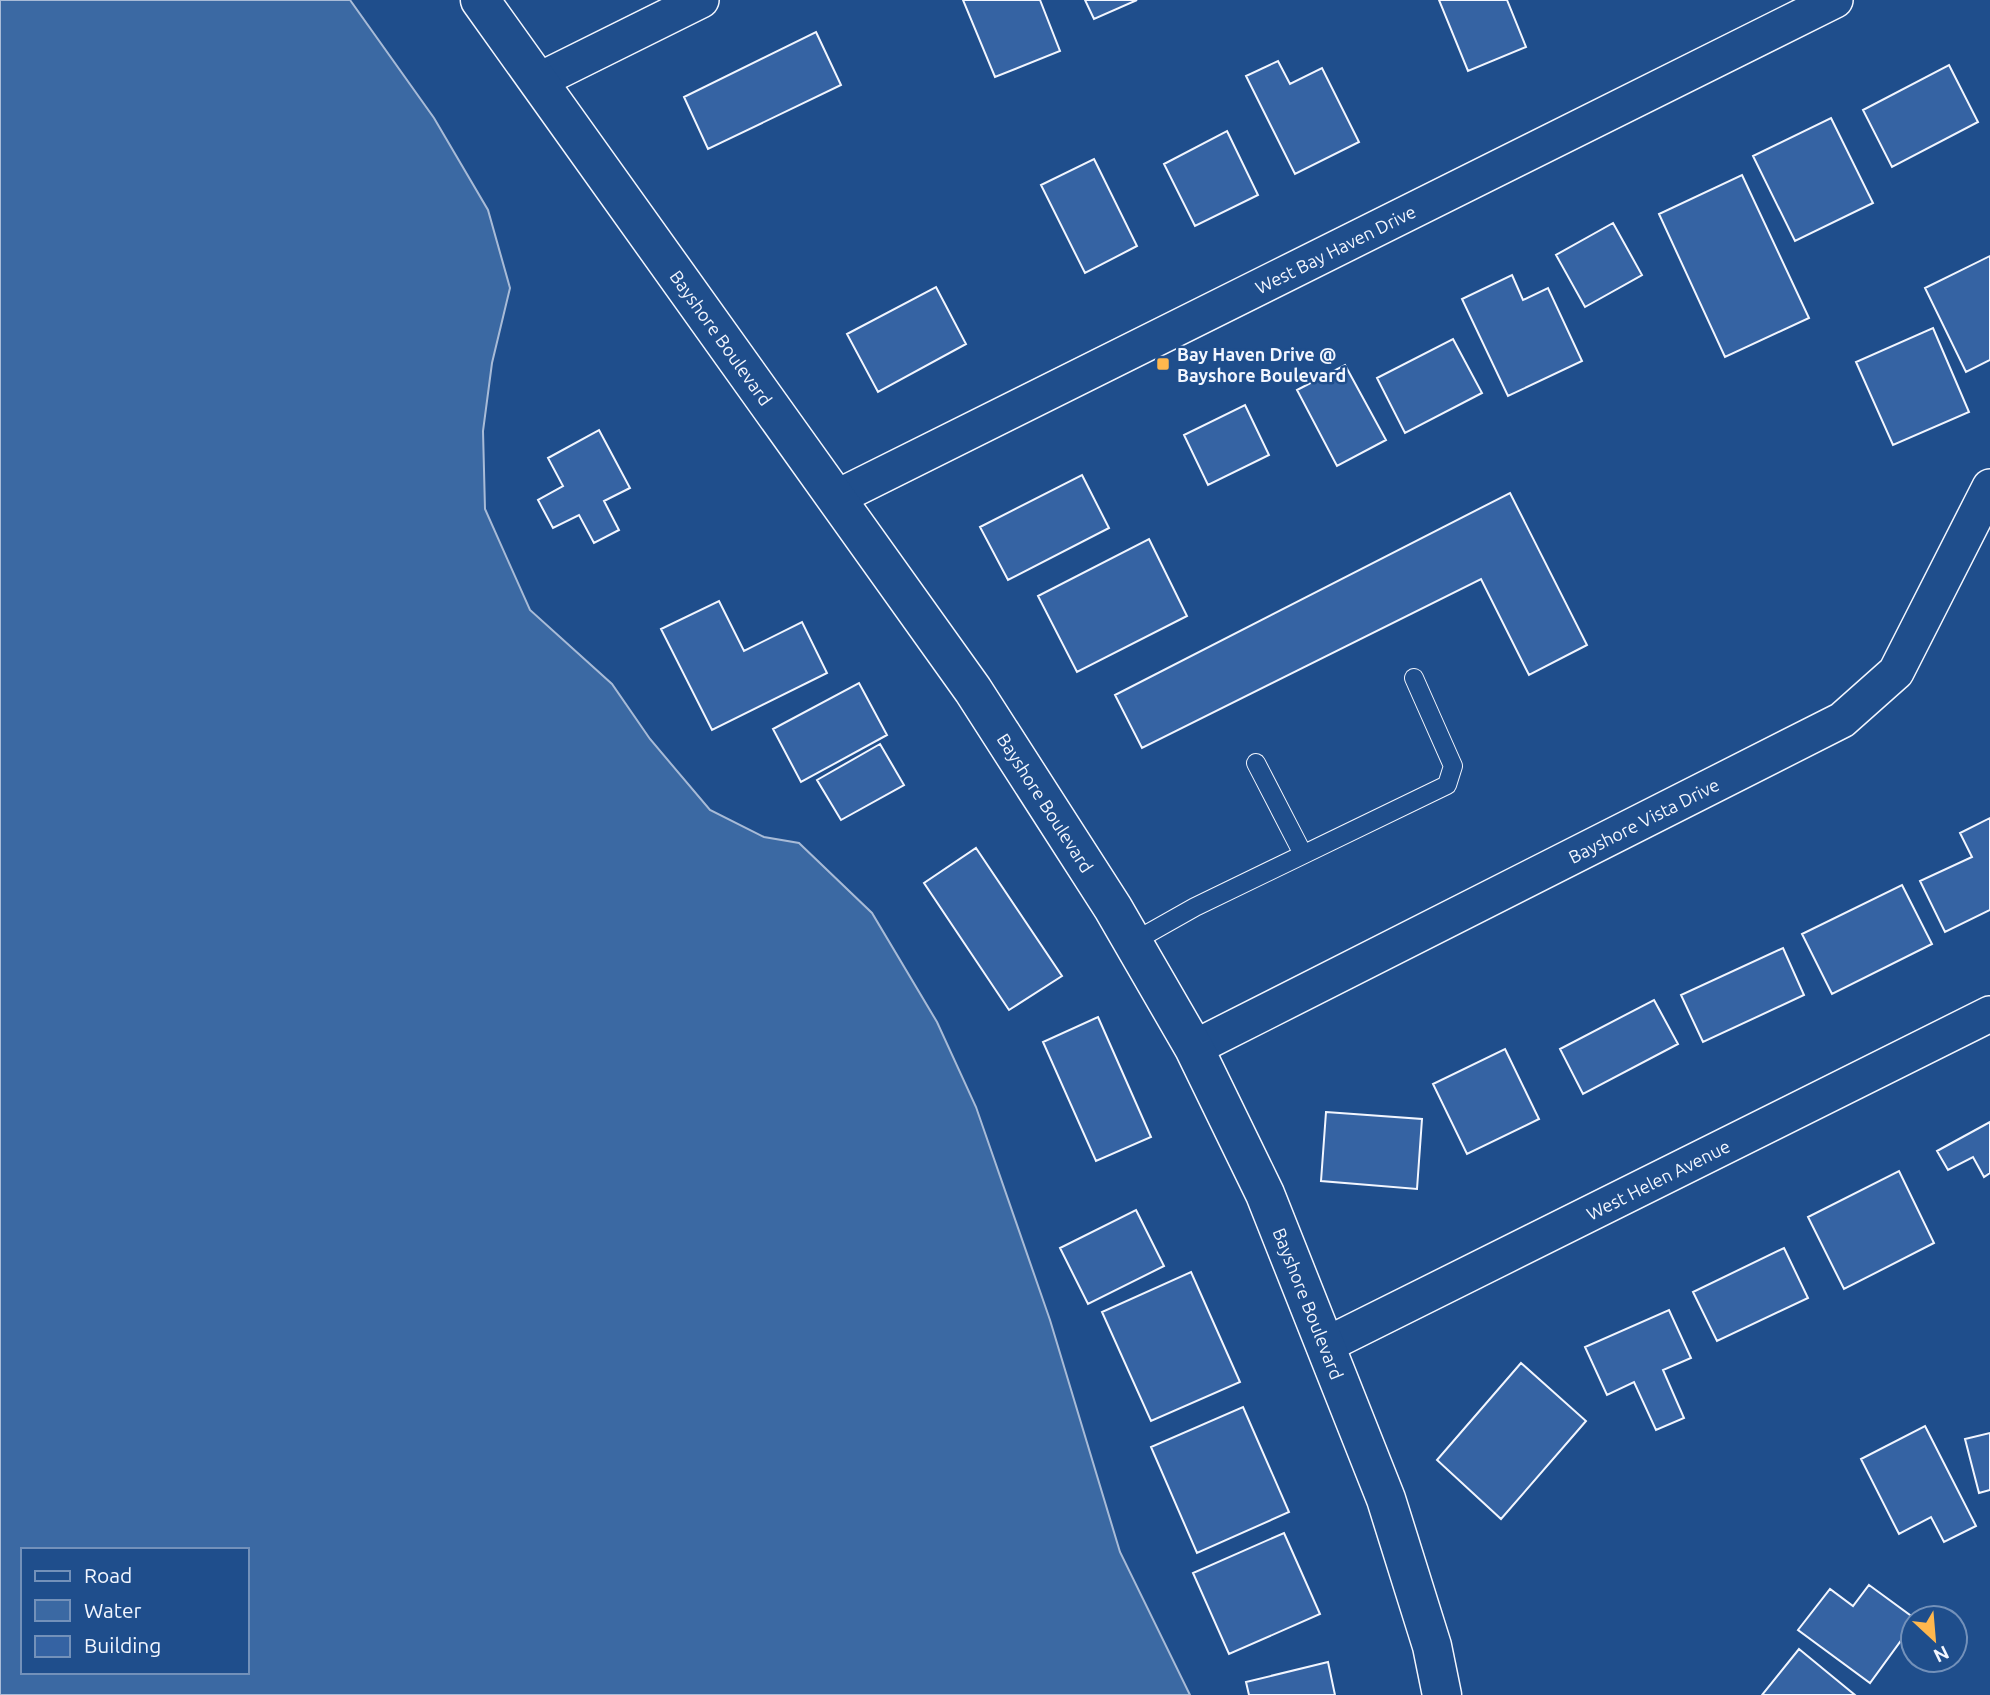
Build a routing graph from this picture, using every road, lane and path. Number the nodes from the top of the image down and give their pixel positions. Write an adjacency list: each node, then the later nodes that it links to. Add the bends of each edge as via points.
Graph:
1 (480, 0): 4 (street, Bayshore Boulevard)
2 (701, 0): 4 (street)
3 (1835, 0): 6 (street, West Bay Haven Drive)
4 (538, 81): 6 (street, Bayshore Boulevard)
5 (1990, 487): 12 (street, Bayshore Vista Drive, via 1896,672 1842,720)
6 (836, 498): 10 (street, Bayshore Boulevard, via 973,690)
7 (1414, 678): 9 (lane, via 1453,766 1447,785)
8 (1256, 763): 9 (lane)
9 (1303, 854): 10 (lane)
10 (1133, 942): 12 (street, Bayshore Boulevard)
11 (1990, 1014): 13 (street, West Helen Avenue)
12 (1194, 1048): 13 (street, Bayshore Boulevard, via 1265,1194)
13 (1326, 1345): 14 (street, Bayshore Boulevard, via 1386,1499 1432,1646)
14 (1441, 1695)

